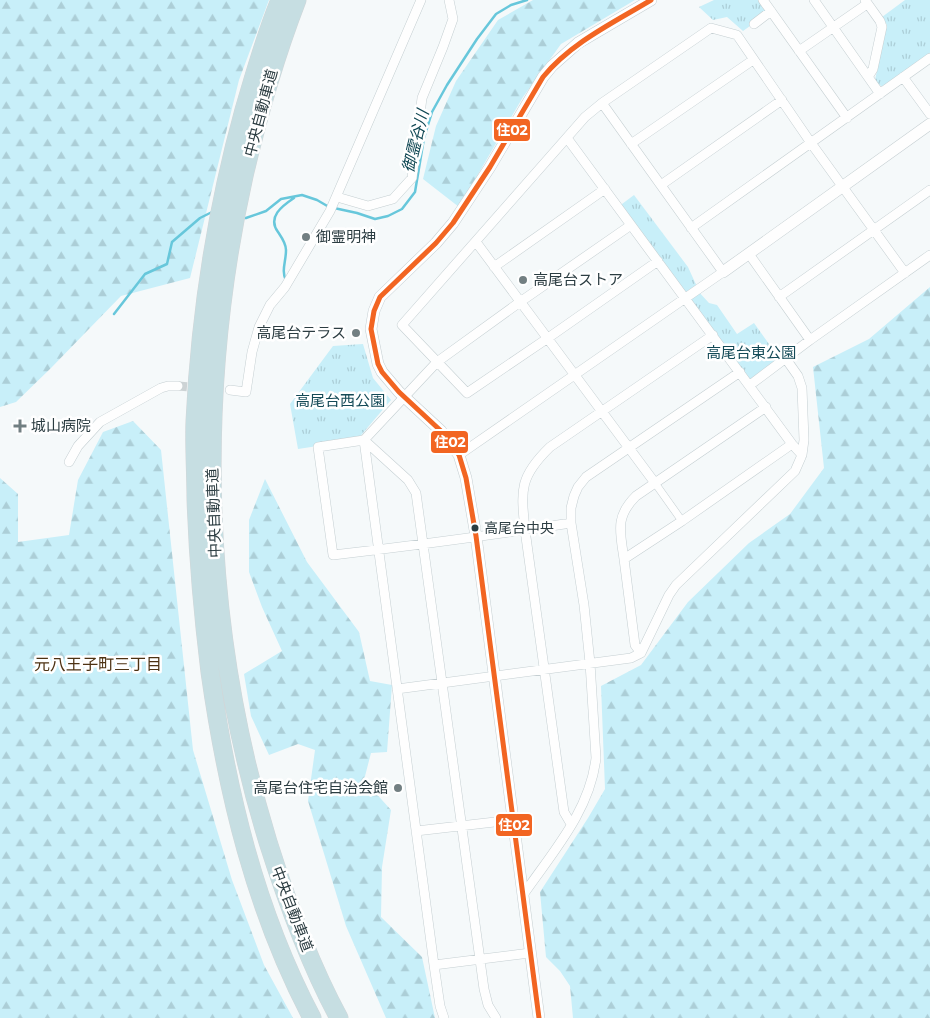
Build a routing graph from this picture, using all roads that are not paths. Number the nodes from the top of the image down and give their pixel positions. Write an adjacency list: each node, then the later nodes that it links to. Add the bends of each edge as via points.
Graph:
1 (280, 0): 30 (highway, 中央自動車道, via 235,143)
2 (298, 0): 30 (highway, 中央自動車道)
3 (421, 0): 31 (street)
4 (449, 0): 31 (street, via 453,19 422,98 412,178 393,199 368,206)
5 (651, 0): 56 (street, via 578,43 552,66 453,223 380,297 370,329 373,345 382,372)
6 (763, 0): 9 (street)
7 (814, 0): 11 (street)
8 (866, 2): 11 (street); 15 (street, via 882,27 873,69)
9 (771, 11): 10 (street); 12 (street)
10 (754, 24)
11 (833, 27): 12 (street); 15 (street)
12 (800, 51): 21 (street)
13 (930, 58): 16 (street)
14 (753, 60): 18 (street); 19 (street, via 741,33 711,28); 25 (street)
15 (868, 77): 17 (street)
16 (903, 77): 17 (street); 20 (street)
17 (880, 94): 21 (street)
18 (782, 100): 24 (street); 26 (street)
19 (602, 103): 23 (street); 25 (street)
20 (930, 114)
21 (847, 118): 24 (street)
22 (930, 124): 27 (street)
23 (566, 138): 28 (street); 36 (street)
24 (810, 143): 27 (street); 34 (street)
25 (631, 144): 26 (street)
26 (660, 185): 34 (street)
27 (842, 187): 35 (street); 37 (street)
28 (605, 189): 33 (street); 40 (street)
29 (930, 190): 35 (street)
30 (231, 198): 32 (highway, 中央自動車道)
31 (334, 204): 55 (street, via 259,327 246,392)
32 (225, 225): 87 (highway, 中央自動車道, via 202,331 195,423 198,553 206,635 217,719 244,844 278,948); 88 (highway, 中央自動車道, via 223,294 214,373 212,453 213,529 225,648 247,767 275,864 303,940)
33 (631, 225): 39 (street); 45 (street)
34 (691, 228): 41 (street)
35 (873, 230): 42 (street); 43 (street)
36 (476, 242): 40 (street); 50 (street, via 402,325)
37 (749, 254): 41 (street); 43 (street)
38 (930, 255): 42 (street)
39 (658, 261): 44 (street); 47 (street)
40 (494, 267): 45 (street)
41 (723, 272): 44 (street)
42 (905, 273): 48 (street)
43 (779, 297): 48 (street)
44 (686, 298): 46 (street); 52 (street)
45 (520, 302): 47 (street); 50 (street)
46 (713, 335): 51 (street); 58 (street)
47 (548, 338): 50 (street, via 467,393); 52 (street)
48 (810, 340): 49 (street)
49 (786, 359): 53 (street); 63 (street, via 802,388)
50 (437, 362): 56 (street)
51 (740, 372): 53 (street); 61 (street)
52 (575, 374): 58 (street); 62 (street)
53 (750, 385): 57 (street)
54 (178, 386): 64 (street, via 161,388 100,422)
55 (230, 390)
56 (403, 396): 59 (street); 62 (street, via 440,431)
57 (766, 407): 60 (street); 65 (street)
58 (602, 411): 61 (street); 68 (street, via 550,447 531,467 522,500)
59 (364, 440): 70 (street, via 408,480 416,493); 71 (street); 71 (street, via 318,447 332,555)
60 (792, 444): 63 (street); 66 (street)
61 (629, 448): 65 (street); 67 (street, via 586,477 578,487 571,508)
62 (459, 455): 69 (street)
63 (802, 455): 73 (street, via 795,471 676,586)
64 (68, 462)
65 (655, 483): 66 (street); 72 (street, via 636,496 622,514 620,530)
66 (682, 521): 72 (street)
67 (571, 523): 68 (street); 74 (street)
68 (525, 530): 69 (street); 75 (street)
69 (476, 536): 70 (street); 76 (street)
70 (423, 543): 71 (street); 77 (street)
71 (379, 550): 78 (street)
72 (624, 559): 73 (street, via 635,645)
73 (641, 653): 74 (street, via 631,658)
74 (590, 663): 75 (street); 80 (street, via 595,766 584,804)
75 (544, 668): 76 (street); 80 (street, via 564,812)
76 (494, 676): 77 (street); 79 (street)
77 (443, 682): 78 (street); 81 (street)
78 (397, 689): 82 (street)
79 (512, 820): 81 (street); 83 (street)
80 (572, 824): 83 (street)
81 (462, 827): 82 (street); 85 (street)
82 (416, 832): 86 (street)
83 (523, 895): 84 (street)
84 (530, 953): 85 (street); 91 (street)
85 (481, 960): 86 (street); 90 (street, via 488,1005)
86 (434, 965): 89 (street)
87 (312, 1018)
88 (339, 1018)
89 (444, 1018)
90 (496, 1018)
91 (539, 1018)

